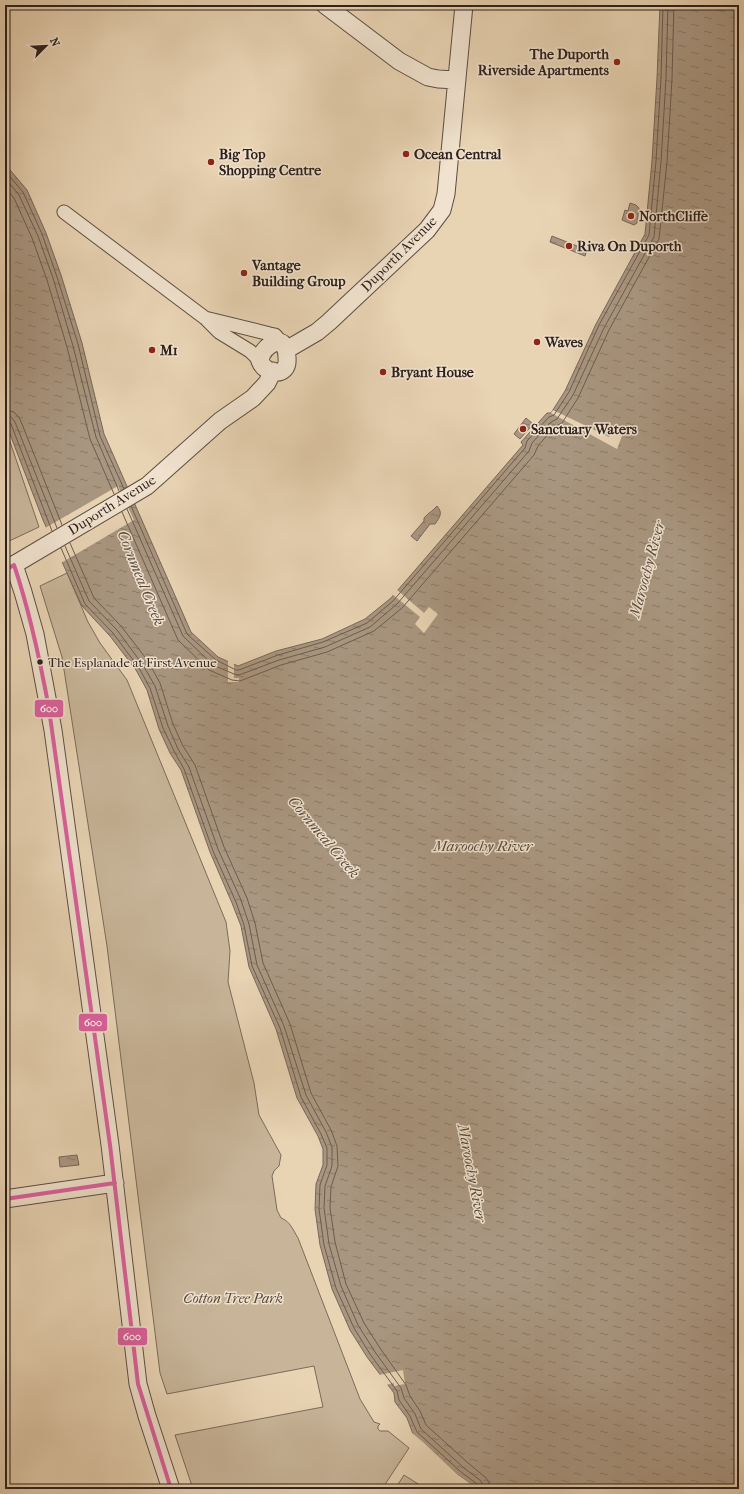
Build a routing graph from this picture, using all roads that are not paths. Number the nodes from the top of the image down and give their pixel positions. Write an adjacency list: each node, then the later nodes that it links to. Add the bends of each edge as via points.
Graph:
1 (325, 5): 3 (street, via 399,62 428,77)
2 (464, 5): 3 (street, Duporth Avenue)
3 (457, 80): 6 (street, Duporth Avenue, via 446,194 442,210 427,230 329,322 317,332)
4 (64, 212): 5 (street)
5 (205, 318): 6 (street, via 275,335); 7 (street, via 219,332 250,351)
6 (284, 346): 7 (street, via 276,342 269,346 261,355); 7 (street, via 288,360 286,368 281,371)
7 (266, 366): 8 (street, Duporth Avenue, via 264,386 250,402 223,418 159,477)
8 (9, 568): 9 (street, via 23,592 35,634 53,730)
9 (115, 1183): 10 (street); 11 (street, via 138,1384)
10 (5, 1199)
11 (172, 1489)

